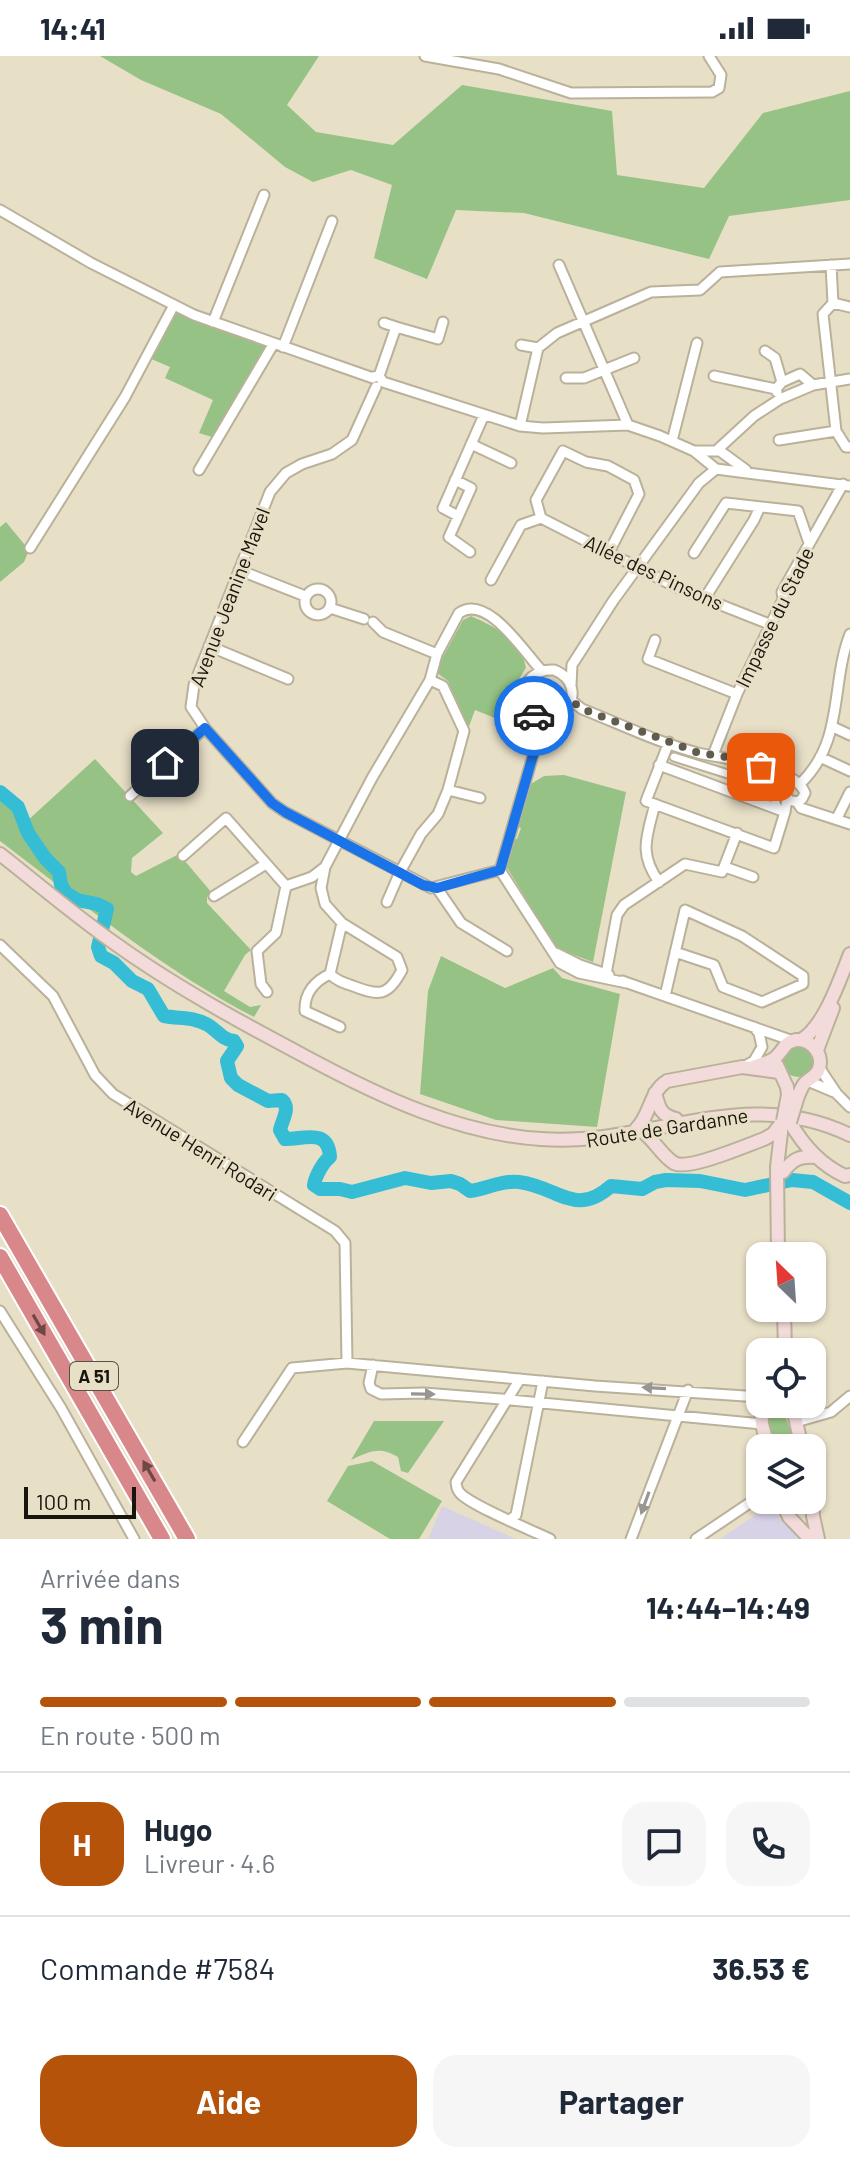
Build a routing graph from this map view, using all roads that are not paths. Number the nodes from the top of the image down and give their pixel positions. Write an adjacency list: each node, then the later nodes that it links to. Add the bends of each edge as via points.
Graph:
1 (425, 56): 2 (street, via 587,93 712,92 719,88 721,75)
2 (709, 56)
3 (264, 195): 13 (street)
4 (0, 210): 10 (street)
5 (332, 221): 18 (street)
6 (850, 264): 8 (street)
7 (559, 265): 12 (street)
8 (831, 265): 9 (street); 12 (street, via 720,272 700,290 651,292)
9 (833, 303): 11 (street); 28 (street, via 823,314)
10 (174, 305): 13 (street); 53 (street, via 125,397)
11 (850, 307)
12 (584, 321): 20 (street); 23 (street)
13 (213, 322): 18 (street)
14 (443, 322): 16 (street, via 438,339)
15 (384, 323): 16 (street)
16 (396, 327): 27 (street, Avenue Jeanine Mavel)
17 (697, 343): 37 (street)
18 (278, 345): 27 (street); 45 (street)
19 (521, 345): 20 (street)
20 (538, 348): 33 (street)
21 (765, 351): 30 (street, via 775,358)
22 (634, 358): 23 (street)
23 (606, 369): 25 (street); 32 (street)
24 (714, 376): 30 (street)
25 (566, 378)
26 (850, 379): 28 (street)
27 (377, 381): 31 (street); 58 (street, Avenue Jeanine Mavel, via 352,440 286,473 270,492)
28 (829, 382): 29 (street); 34 (street)
29 (813, 385): 30 (street); 30 (street, via 800,374)
30 (779, 390): 35 (street)
31 (484, 415): 33 (street); 38 (street)
32 (628, 425): 33 (street); 37 (street)
33 (520, 426)
34 (836, 431): 36 (street); 39 (street)
35 (734, 437): 41 (street); 42 (street)
36 (779, 440)
37 (672, 441): 40 (street)
38 (471, 444): 43 (street); 47 (street)
39 (850, 447)
40 (694, 451): 41 (street); 44 (street)
41 (715, 451): 42 (street); 44 (street, via 707,457)
42 (726, 457): 44 (street); 46 (street)
43 (511, 463)
44 (715, 466): 46 (street); 57 (street)
45 (199, 470)
46 (746, 470): 48 (street)
47 (455, 480): 50 (street, via 443,508); 50 (street, via 471,488)
48 (847, 485): 52 (street, Impasse du Stade)
49 (760, 507): 52 (street, via 798,511); 56 (street, via 726,503); 61 (street)
50 (458, 516): 54 (street, via 449,537)
51 (541, 518): 55 (street, Allée des Pinsons); 55 (street, via 536,500 563,451 608,466 634,480 639,494); 59 (street, via 521,525)
52 (809, 543): 63 (street, Impasse du Stade)
53 (30, 548)
54 (470, 552)
55 (609, 552): 57 (street, Allée des Pinsons)
56 (694, 553)
57 (637, 567): 61 (street, Allée des Pinsons); 69 (street)
58 (239, 570): 60 (street); 66 (street, Avenue Jeanine Mavel)
59 (491, 580)
60 (305, 596): 62 (street, via 324,590 331,598); 62 (street, via 305,608 312,615)
61 (705, 598): 63 (street, Allée des Pinsons)
62 (330, 608): 67 (street)
63 (769, 624): 77 (street, Impasse du Stade)
64 (850, 634): 70 (street)
65 (655, 640): 77 (street, via 648,659)
66 (209, 646): 74 (street); 84 (street, Avenue Jeanine Mavel, via 190,699)
67 (437, 654): 68 (street, via 459,613 470,608 508,629); 75 (street)
68 (530, 659): 71 (street); 73 (street)
69 (572, 665): 72 (street); 76 (street)
70 (846, 669): 83 (street)
71 (542, 671): 72 (street); 73 (street)
72 (558, 671): 76 (street)
73 (531, 677): 80 (street, via 525,696)
74 (288, 679)
75 (430, 680): 94 (street, via 443,686 464,731); 103 (street)
76 (571, 685): 78 (street)
77 (737, 694): 88 (street, Impasse du Stade)
78 (572, 701): 79 (street); 81 (street)
79 (582, 709): 81 (street); 87 (street)
80 (532, 711): 82 (street); 85 (street)
81 (563, 713): 82 (street)
82 (548, 718): 85 (street)
83 (833, 727): 86 (street); 90 (street)
84 (205, 728): 97 (street); 103 (street, Avenue Jeanine Mavel, via 272,803)
85 (540, 731): 109 (street)
86 (850, 735)
87 (669, 742): 88 (street); 91 (street)
88 (713, 755): 95 (street, via 750,763)
89 (674, 757): 93 (street)
90 (820, 757): 92 (street); 95 (street)
91 (659, 765): 99 (street, via 646,801); 100 (street)
92 (850, 771)
93 (769, 787): 95 (street); 100 (street)
94 (448, 790): 98 (street); 110 (street)
95 (796, 790): 100 (street); 101 (street, via 801,808)
96 (850, 792): 101 (street)
97 (130, 796)
98 (480, 798)
99 (655, 804): 102 (street); 112 (street, via 645,854)
100 (782, 811): 102 (street, via 774,848)
101 (845, 823)
102 (737, 833): 108 (street)
103 (339, 839): 107 (street); 110 (street, Avenue Jeanine Mavel)
104 (0, 854): 146 (main road, Route de Gardanne, via 110,941 202,1001 382,1091 492,1127 538,1135)
105 (183, 856): 106 (street, via 226,818)
106 (266, 864): 113 (street); 115 (street)
107 (325, 867): 113 (street); 117 (street, via 321,897)
108 (725, 867): 111 (street); 112 (street, via 716,872 685,864)
109 (500, 870): 114 (street); 120 (street)
110 (400, 872): 114 (street, Avenue Jeanine Mavel); 116 (street)
111 (753, 877)
112 (659, 882): 125 (street, via 617,915)
113 (286, 886): 128 (street, via 276,933 257,951)
114 (437, 888): 119 (street, via 461,923)
115 (214, 896)
116 (387, 902)
117 (342, 923): 124 (street); 124 (street, via 397,957 402,970 389,988 375,994)
118 (0, 945): 157 (street, Avenue Henri Rodari, via 53,996 95,1075 113,1094 335,1231 345,1243)
119 (507, 951)
120 (553, 951): 125 (street); 126 (street, via 567,968)
121 (675, 952): 121 (street, via 685,910 742,936 803,976 803,984 762,1002 723,987 714,965); 129 (street)
122 (850, 954): 127 (main road)
123 (850, 966): 127 (main road)
124 (330, 974): 131 (street, via 315,981 304,1006)
125 (606, 974): 126 (street)
126 (627, 983): 129 (street)
127 (842, 988): 133 (main road, via 811,1033); 134 (main road)
128 (267, 992)
129 (665, 996): 130 (street)
130 (751, 1025): 132 (street); 136 (street, via 762,1047)
131 (340, 1027)
132 (764, 1029): 133 (street); 135 (street)
133 (797, 1040): 134 (main road); 135 (main road)
134 (817, 1050): 137 (main road)
135 (778, 1054): 136 (main road); 138 (main road)
136 (748, 1067): 138 (main road); 140 (main road, via 667,1081)
137 (819, 1067): 139 (main road); 141 (street)
138 (782, 1075): 139 (main road, via 794,1083); 142 (main road)
139 (806, 1082): 141 (street); 142 (main road)
140 (655, 1093): 144 (main road, via 660,1111); 146 (main road)
141 (837, 1094): 143 (street)
142 (793, 1095): 145 (main road, bridge)
143 (850, 1107)
144 (676, 1122): 146 (main road, Route de Gardanne); 147 (main road, Route de Gardanne, via 772,1113); 149 (main road, via 667,1140)
145 (786, 1122): 148 (main road); 150 (main road); 151 (main road)
146 (639, 1131): 149 (main road)
147 (850, 1133)
148 (749, 1144): 149 (main road, via 692,1164 679,1165); 151 (main road, via 762,1146)
149 (667, 1156)
150 (816, 1157): 151 (main road, via 801,1156); 152 (main road, via 832,1170)
151 (779, 1171): 154 (main road)
152 (850, 1175)
153 (0, 1215): 182 (highway, A 51, one-way to 153)
154 (781, 1242)
155 (0, 1257): 181 (highway, A 51, one-way to 181)
156 (0, 1311): 180 (street)
157 (347, 1363): 158 (street); 173 (street, via 292,1368)
158 (373, 1365): 159 (street); 164 (street, one-way to 164, via 369,1383 381,1394)
159 (520, 1379): 160 (street); 164 (street)
160 (543, 1381): 161 (street, one-way to 160); 165 (street)
161 (688, 1390): 162 (street); 166 (street)
162 (746, 1396)
163 (850, 1396): 169 (street, via 831,1412)
164 (509, 1399): 165 (street); 178 (street, via 456,1482 465,1497)
165 (540, 1404): 166 (street); 178 (street, via 516,1515)
166 (678, 1414): 170 (street); 184 (street, one-way to 184)
167 (762, 1418): 170 (main road)
168 (794, 1418): 169 (main road)
169 (796, 1422): 172 (main road)
170 (762, 1424): 171 (main road)
171 (764, 1434)
172 (799, 1434)
173 (243, 1442)
174 (746, 1505): 185 (street)
175 (789, 1514): 179 (main road)
176 (810, 1514): 179 (main road)
177 (813, 1514): 187 (main road)
178 (510, 1520): 183 (street)
179 (794, 1520): 186 (main road)
180 (134, 1539)
181 (162, 1539)
182 (187, 1539)
183 (550, 1539)
184 (631, 1539)
185 (696, 1539)
186 (810, 1539)
187 (818, 1539)

